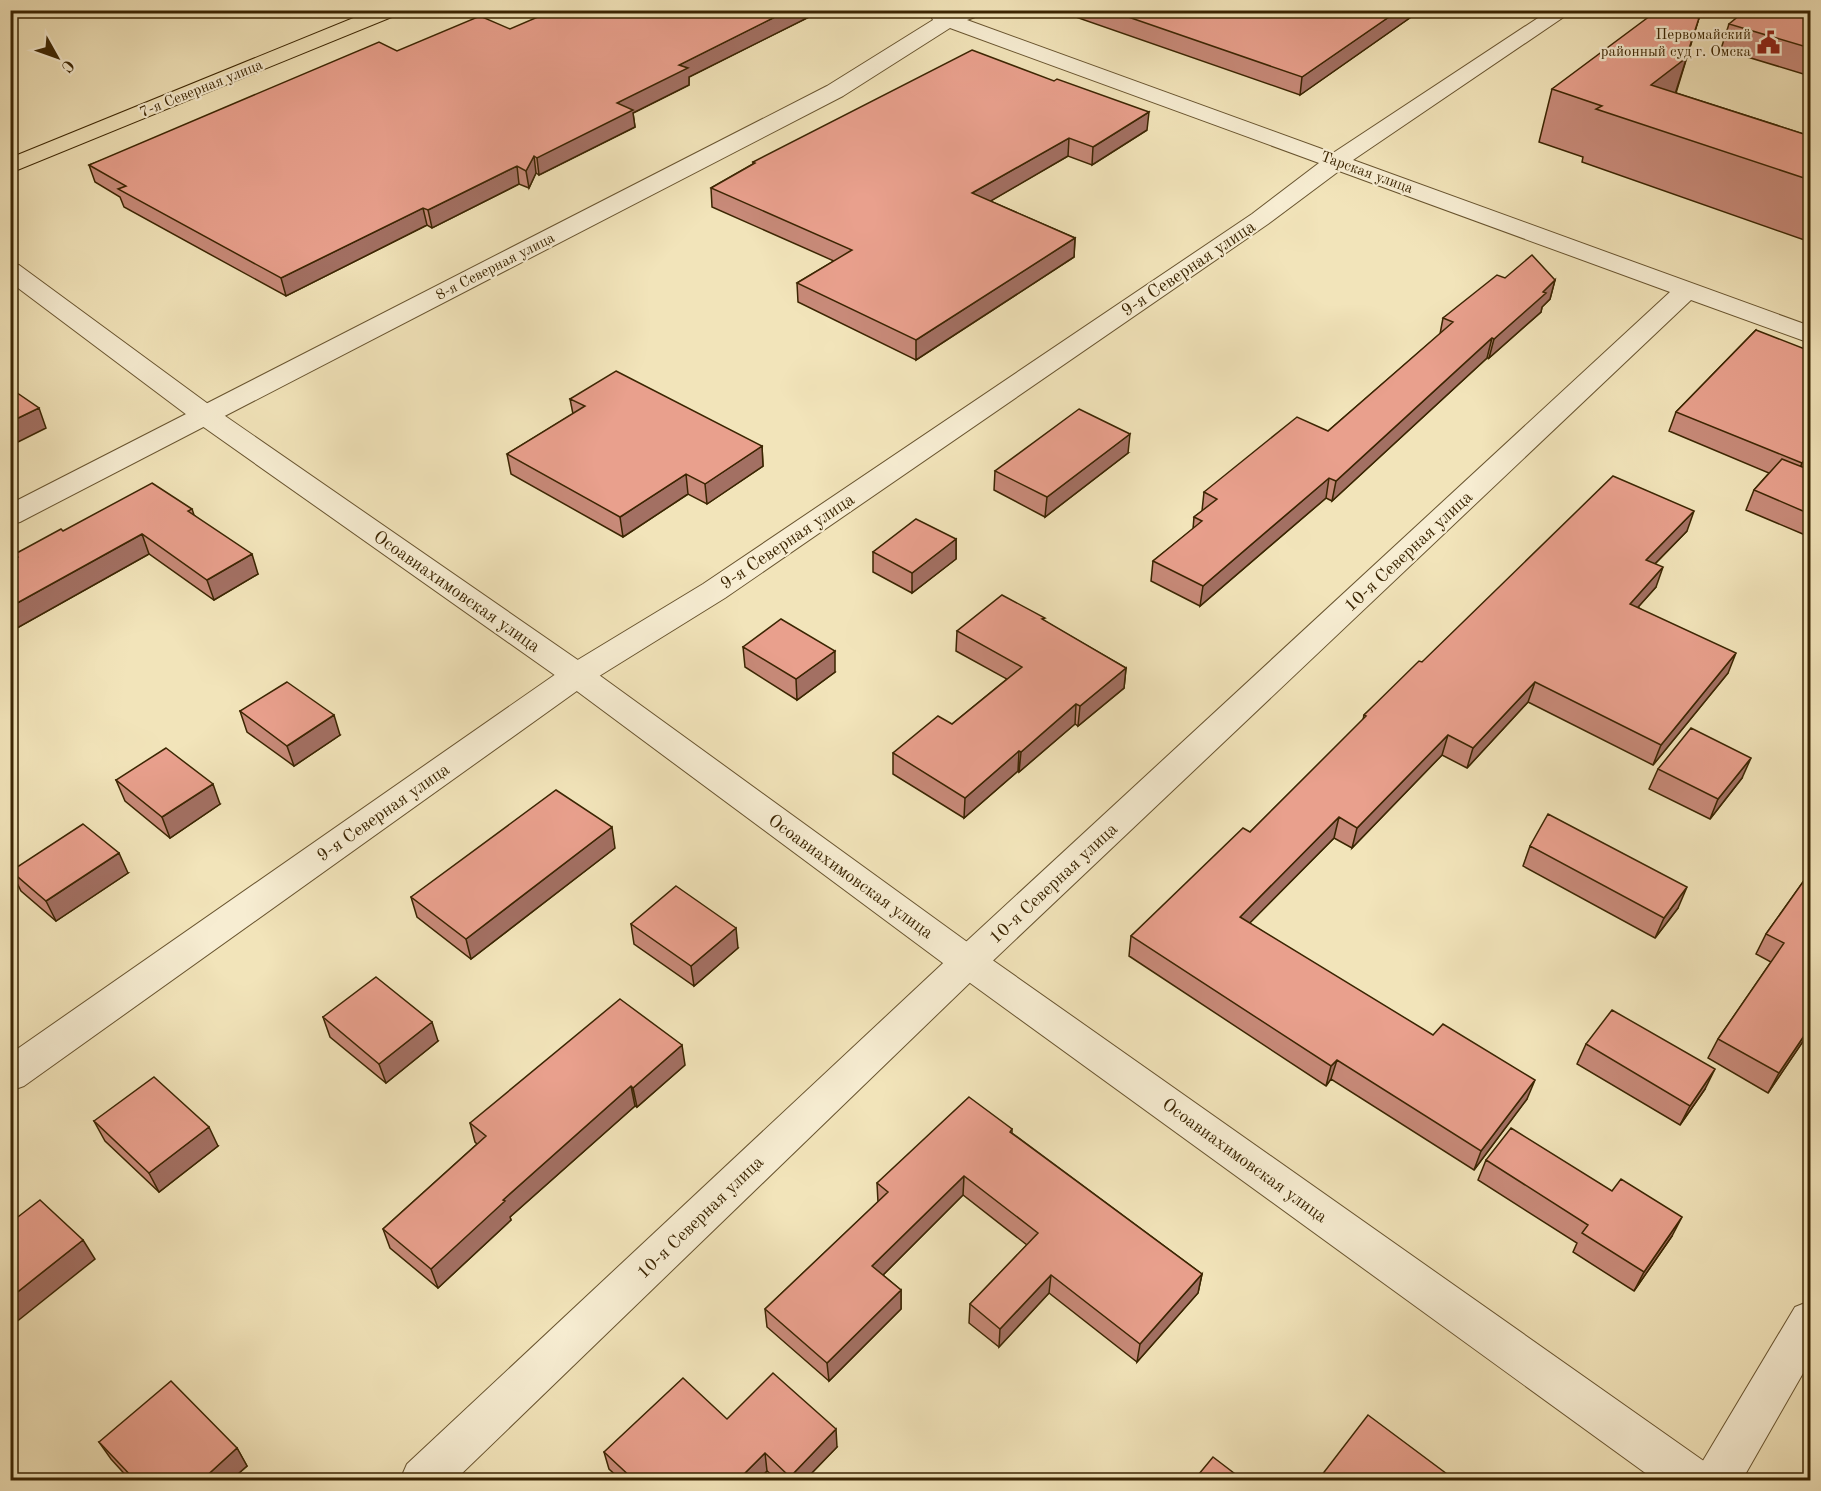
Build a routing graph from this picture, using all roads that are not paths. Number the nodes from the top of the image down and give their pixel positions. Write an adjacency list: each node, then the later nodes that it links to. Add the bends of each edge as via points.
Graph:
1 (392, 10): 7 (main road, 7-я Северная улица)
2 (924, 10): 5 (street, Тарская улица)
3 (976, 10): 5 (street, 8-я Северная улица)
4 (1564, 10): 6 (street, 9-я Северная улица)
5 (948, 20): 6 (street, Тарская улица); 11 (street, 8-я Северная улица, via 834,91)
6 (1337, 161): 9 (street, Тарская улица); 13 (street, 9-я Северная улица, via 1260,219 714,591)
7 (10, 166)
8 (10, 270): 11 (street, Осоавиахимовская улица)
9 (1687, 290): 10 (street, Тарская улица); 14 (street, 10-я Северная улица)
10 (1810, 335)
11 (205, 415): 12 (street, 8-я Северная улица); 13 (street, Осоавиахимовская улица)
12 (10, 516)
13 (577, 675): 14 (street, Осоавиахимовская улица); 15 (street, 9-я Северная улица)
14 (968, 962): 17 (street, 10-я Северная улица); 18 (street, Осоавиахимовская улица)
15 (10, 1075)
16 (1810, 1321): 19 (street)
17 (423, 1480)
18 (1692, 1480)
19 (1717, 1480)

